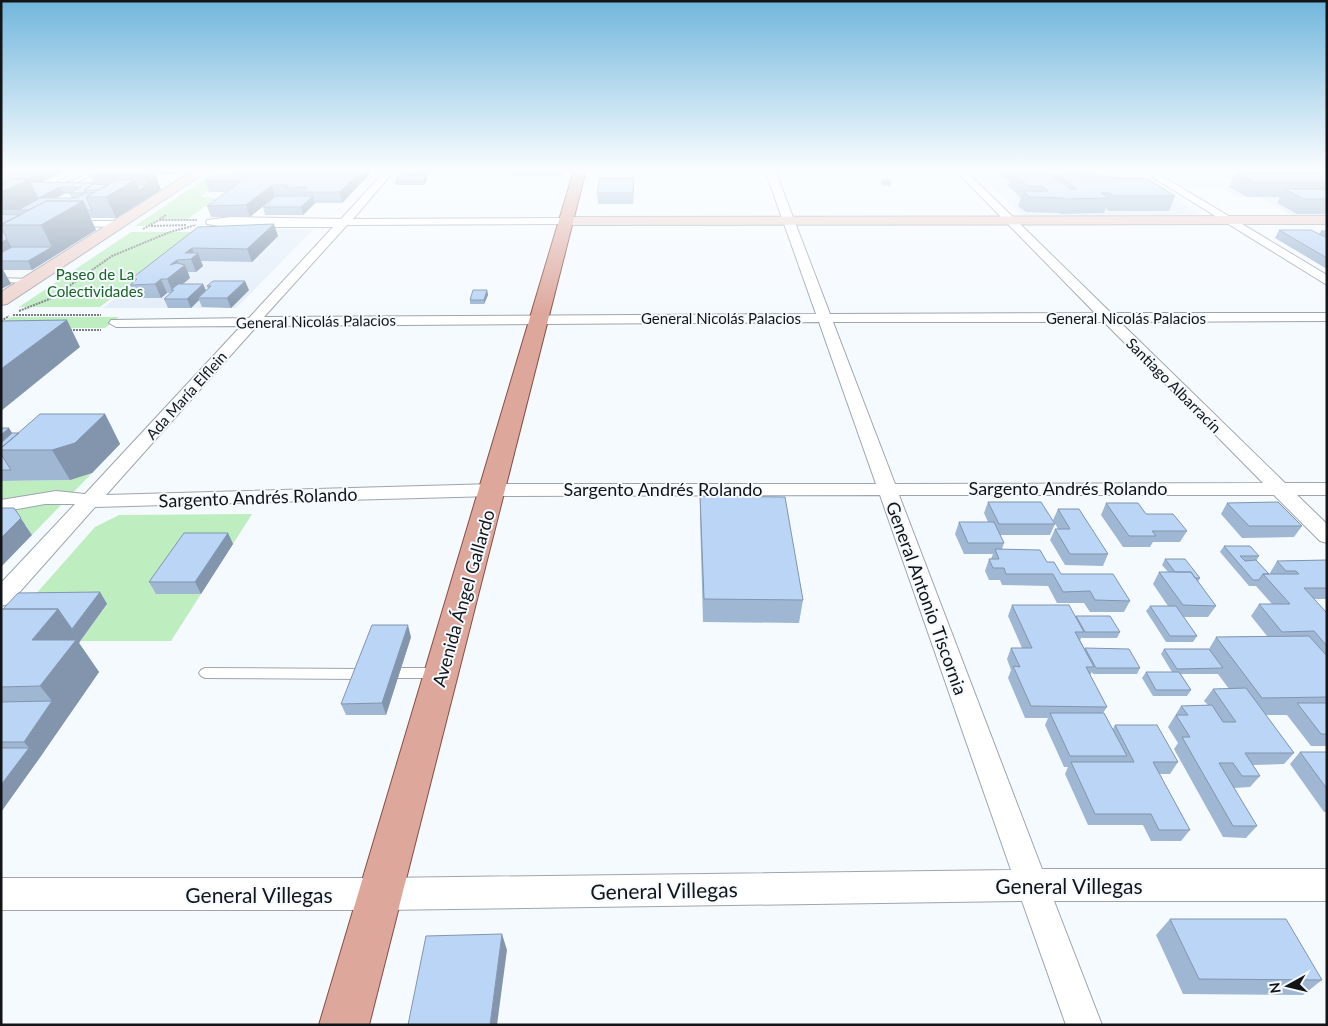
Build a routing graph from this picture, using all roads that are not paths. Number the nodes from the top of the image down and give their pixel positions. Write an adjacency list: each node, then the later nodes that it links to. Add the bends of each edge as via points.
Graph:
1 (129, 218): 14 (street)
2 (348, 218): 12 (street, Ada María Elflein)
3 (567, 218): 9 (main road, Avenida Ángel Gallardo)
4 (786, 218): 10 (street, General Antonio Tiscornia)
5 (1006, 218): 11 (street, Santiago Albarracín)
6 (1224, 218): 7 (street)
7 (1227, 220): 8 (street); 11 (street); 17 (street)
8 (1327, 220)
9 (566, 221): 10 (street); 12 (street); 23 (main road, Avenida Ángel Gallardo)
10 (787, 221): 11 (street); 20 (street, General Antonio Tiscornia)
11 (1009, 221): 21 (street, Santiago Albarracín)
12 (344, 222): 12 (street, via 323,225 211,222 231,220); 24 (street, Ada María Elflein)
13 (50, 224): 14 (street)
14 (119, 224): 16 (street)
15 (1, 280): 16 (lane)
16 (31, 281): 18 (street)
17 (1327, 281)
18 (1, 300)
19 (1327, 317): 21 (street, General Nicolás Palacios)
20 (824, 318): 21 (street, General Nicolás Palacios); 23 (street, General Nicolás Palacios); 25 (street, General Antonio Tiscornia)
21 (1107, 318): 26 (street, Santiago Albarracín)
22 (113, 319): 24 (street, General Nicolás Palacios)
23 (540, 319): 24 (street, General Nicolás Palacios); 28 (main road, Avenida Ángel Gallardo)
24 (252, 322): 29 (street, Ada María Elflein)
25 (886, 488): 26 (street, Sargento Andrés Rolando); 28 (street, Sargento Andrés Rolando); 38 (street, General Antonio Tiscornia)
26 (1279, 489): 27 (street, Sargento Andrés Rolando); 31 (street, Santiago Albarracín)
27 (1327, 489)
28 (493, 490): 29 (street, Sargento Andrés Rolando); 35 (main road, Avenida Ángel Gallardo)
29 (90, 501): 30 (street, Sargento Andrés Rolando, via 54,496); 32 (street, Ada María Elflein)
30 (1, 506)
31 (1327, 536)
32 (1, 598)
33 (205, 673): 36 (lane)
34 (399, 673): 35 (lane)
35 (442, 673): 40 (main road, Avenida Ángel Gallardo)
36 (362, 674)
37 (1327, 884): 38 (street, General Villegas)
38 (1033, 885): 40 (street, General Villegas); 42 (street, General Antonio Tiscornia)
39 (1, 894): 40 (street, General Villegas)
40 (381, 894): 41 (main road, Avenida Ángel Gallardo)
41 (344, 1025)
42 (1084, 1025)

